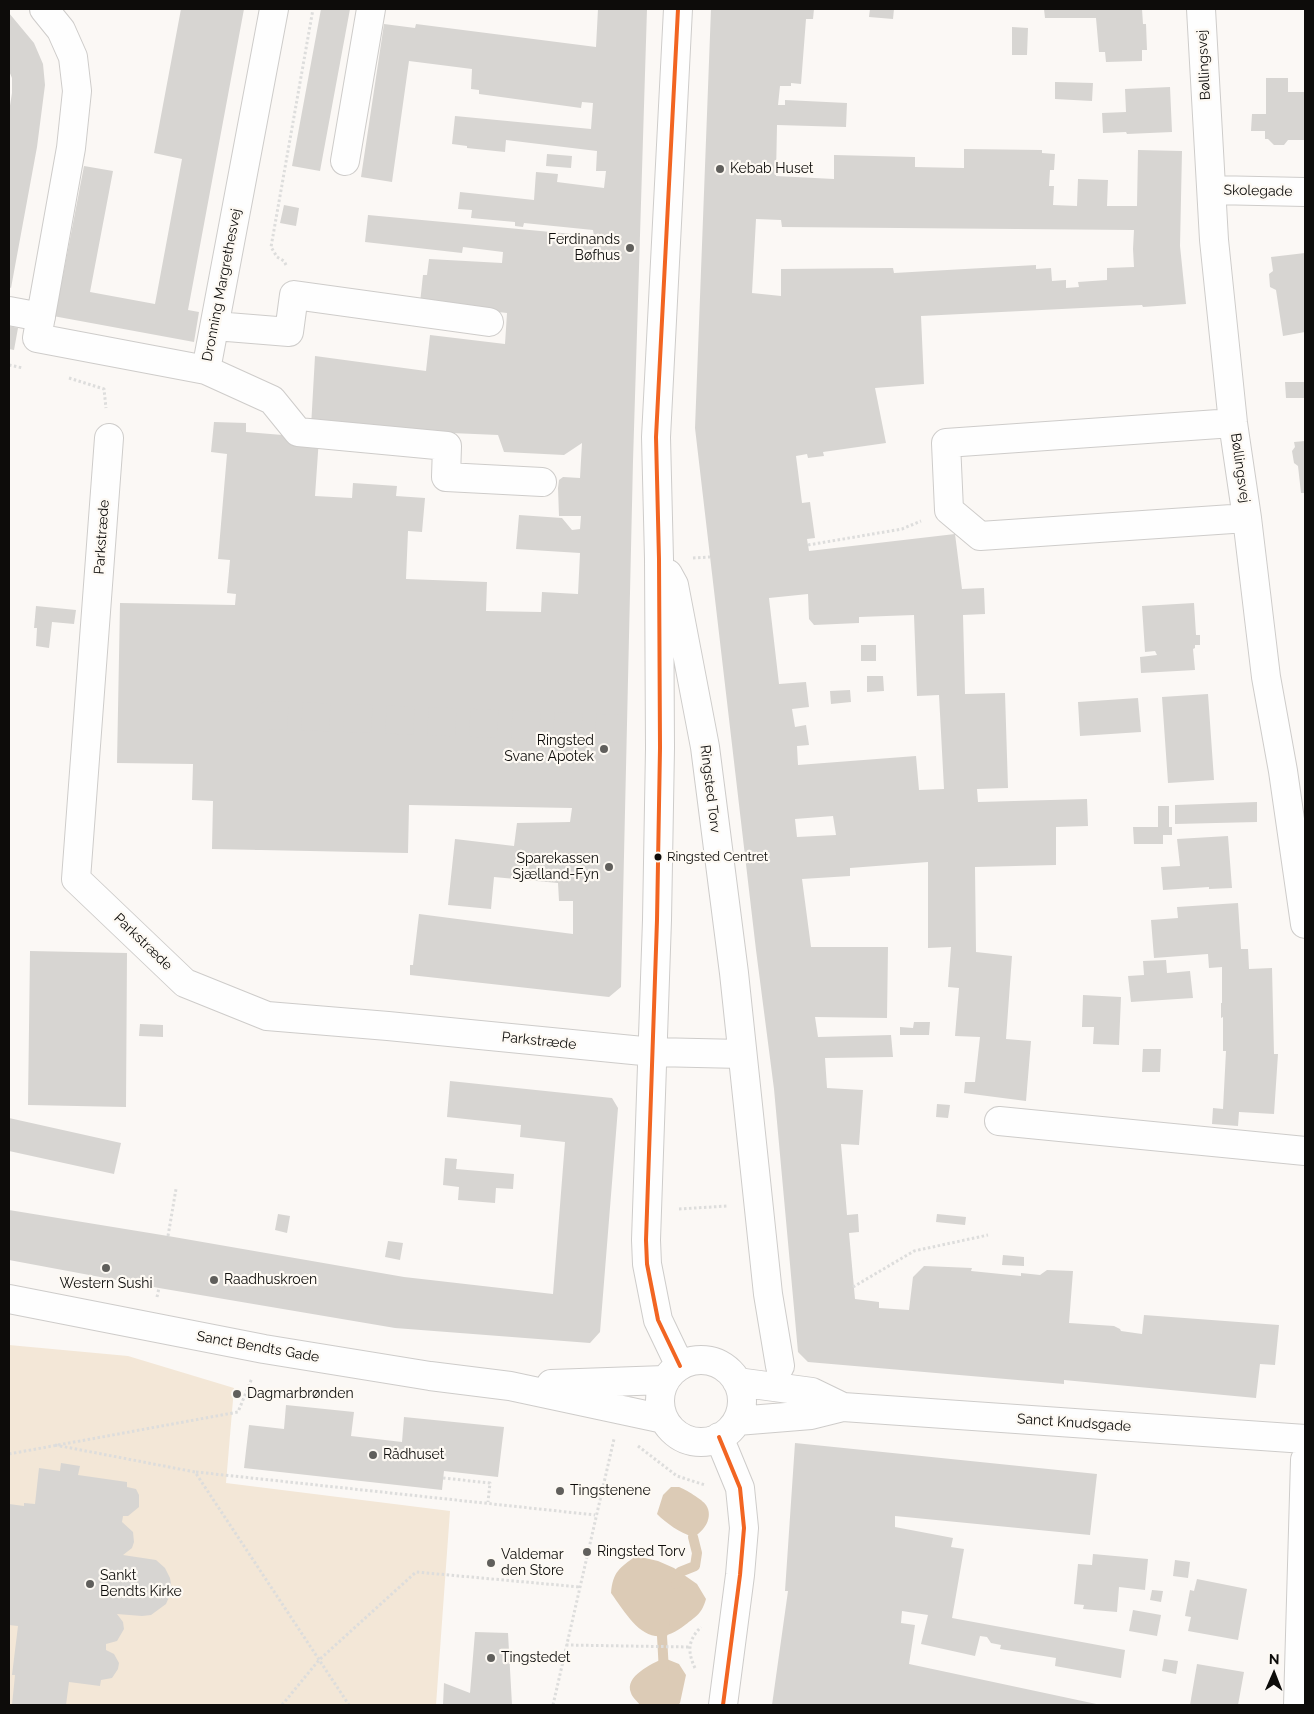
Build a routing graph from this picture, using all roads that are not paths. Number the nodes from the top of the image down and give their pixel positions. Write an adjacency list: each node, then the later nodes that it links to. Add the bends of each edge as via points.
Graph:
1 (44, 9): 10 (street, Dronning Margrethesvej, via 61,30 73,57 77,91 71,148)
2 (274, 9): 12 (street, Dronning Margrethesvej)
3 (371, 9): 6 (street)
4 (671, 9): 18 (street, via 656,437)
5 (1201, 9): 7 (street, Bøllingsvej)
6 (345, 161)
7 (1212, 190): 8 (street, Skolegade); 14 (street, Bøllingsvej)
8 (1305, 192)
9 (9, 311): 10 (street)
10 (41, 317): 13 (street, Dronning Margrethesvej, via 37,338)
11 (489, 322): 12 (street, via 294,295 289,332)
12 (215, 326): 13 (street, Dronning Margrethesvej)
13 (206, 370): 16 (street, via 272,400 298,432 447,446 446,477)
14 (1233, 423): 17 (street, Bøllingsvej); 17 (street, via 946,444 949,510 980,536)
15 (109, 438): 20 (street, Parkstræde, via 76,879 185,983 267,1016)
16 (542, 482)
17 (1247, 518): 19 (street, Bøllingsvej, via 1266,677)
18 (659, 559): 20 (street, via 660,758); 21 (street, Ringsted Torv, via 674,585 705,747)
19 (1305, 924)
20 (653, 1052): 21 (street); 26 (street, via 646,1203 647,1264)
21 (742, 1054): 25 (street, Ringsted Torv, via 768,1294)
22 (999, 1121): 23 (street)
23 (1305, 1151)
24 (9, 1299): 28 (street, Sanct Bendts Gade, via 264,1350)
25 (780, 1366)
26 (672, 1373): 27 (street, via 690,1361 701,1359 712,1361 731,1373); 28 (street, Sanct Bendts Gade); 30 (street, via 660,1393)
27 (737, 1382): 29 (street, Sanct Knudsgade, via 812,1392); 31 (street, via 742,1401)
28 (510, 1386): 30 (street, Sanct Bendts Gade)
29 (843, 1407): 31 (street, Sanct Knudsgade); 32 (street, Sanct Knudsgade)
30 (664, 1420): 31 (street, via 672,1430 694,1441 707,1441)
31 (728, 1429): 34 (street, via 744,1528)
32 (1305, 1439)
33 (1305, 1460): 35 (street)
34 (723, 1705)
35 (1298, 1705)

